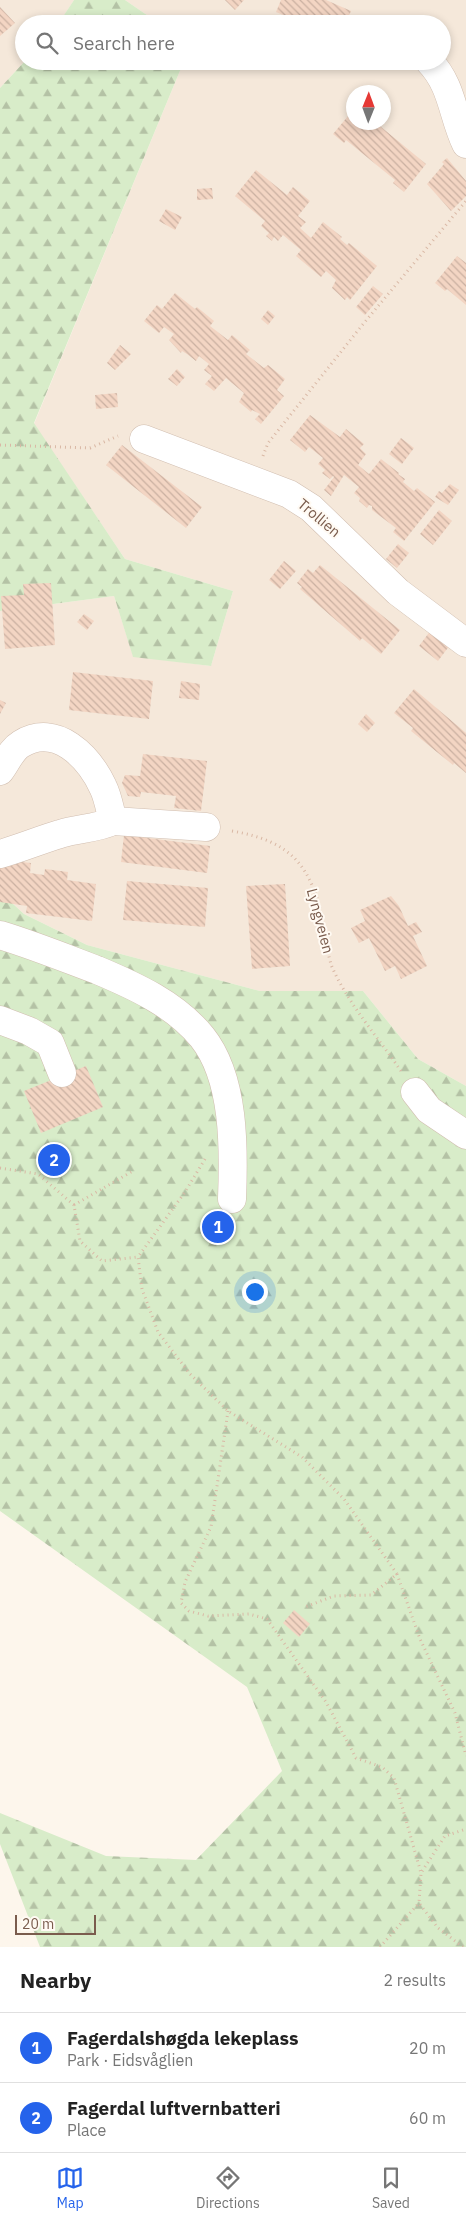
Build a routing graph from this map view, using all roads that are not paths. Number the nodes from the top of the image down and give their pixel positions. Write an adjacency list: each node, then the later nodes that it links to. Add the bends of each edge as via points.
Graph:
1 (437, 70): 2 (street, via 449,90)
2 (465, 142)
3 (144, 439): 4 (street, Trollien, via 266,484 311,508 398,592)
4 (466, 643)
5 (0, 772): 6 (street, via 8,757 21,744 44,736 55,738 74,749 91,766 104,789)
6 (114, 820): 7 (street); 8 (street, via 102,826 61,833)
7 (206, 827)
8 (0, 854)
9 (0, 935): 14 (street, via 71,960 157,998 185,1019 203,1038 222,1079 229,1107 234,1158)
10 (0, 1020): 11 (street, via 50,1043)
11 (62, 1073)
12 (415, 1092): 13 (street, via 429,1110)
13 (466, 1135)
14 (232, 1199)

